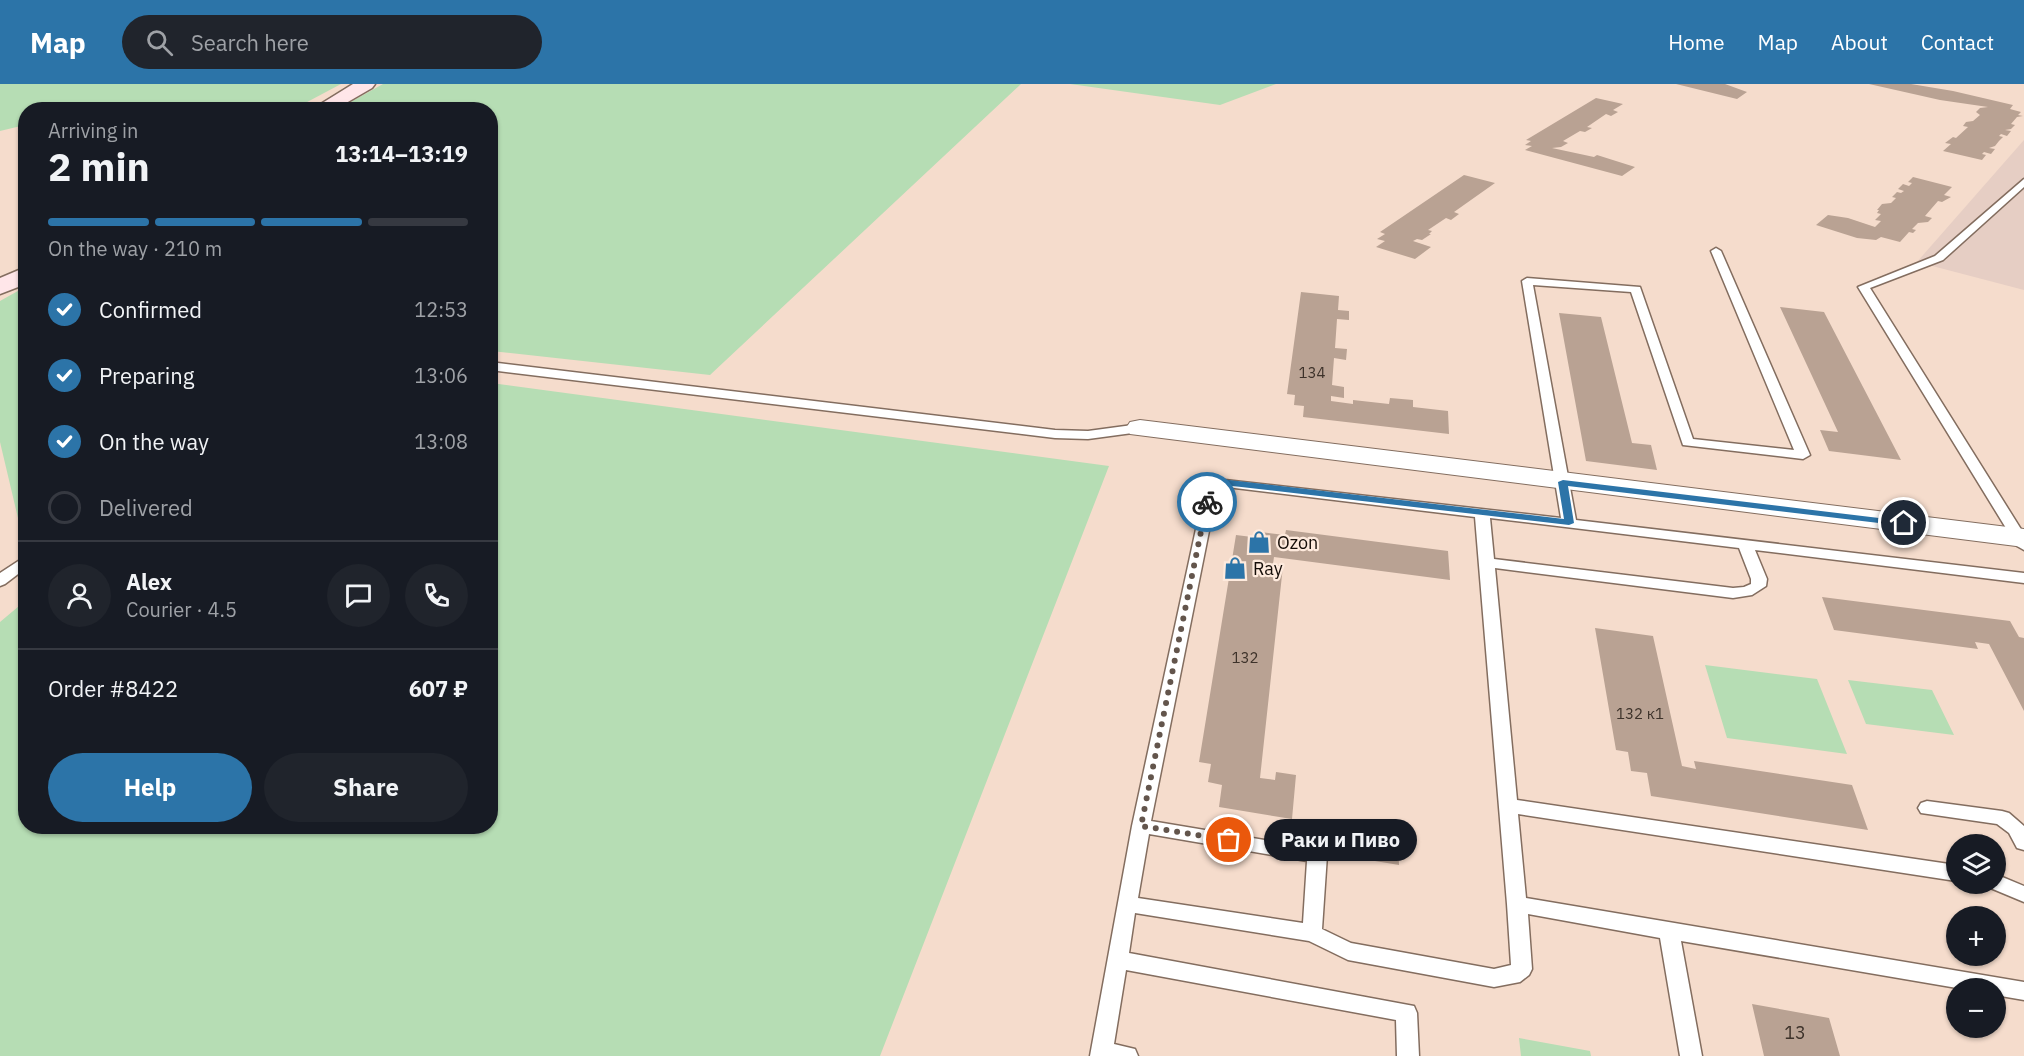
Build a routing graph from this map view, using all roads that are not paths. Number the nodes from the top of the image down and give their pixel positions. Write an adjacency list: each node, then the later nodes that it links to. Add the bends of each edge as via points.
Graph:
1 (366, 84): 2 (main road)
2 (334, 102)
3 (2024, 182): 12 (lane, via 1939,258 1864,287)
4 (1716, 251): 9 (lane, via 1803,455 1688,442 1636,289 1527,281)
5 (18, 278): 6 (main road)
6 (0, 287)
7 (498, 367): 8 (lane, via 1056,434 1088,435)
8 (1140, 428): 9 (street)
9 (1563, 482): 11 (lane); 12 (street)
10 (1482, 512): 11 (lane); 14 (lane); 20 (lane, via 1212,481)
11 (1569, 523): 13 (lane)
12 (2022, 540)
13 (1745, 544): 14 (lane, via 1759,579 1758,586 1747,592); 16 (lane)
14 (1487, 563): 18 (lane)
15 (18, 566): 17 (lane)
16 (2024, 578)
17 (0, 580)
18 (1509, 806): 22 (lane); 26 (lane)
19 (1927, 808): 21 (lane, via 2002,818 2016,828)
20 (1141, 826): 25 (lane); 28 (lane, via 1317,855)
21 (2024, 843)
22 (1946, 872)
23 (2006, 887): 24 (lane)
24 (2024, 894)
25 (1127, 904): 28 (lane); 29 (lane)
26 (1517, 904): 27 (lane); 28 (lane, via 1522,969 1513,976 1494,978 1348,951)
27 (1669, 932): 30 (lane); 34 (lane)
28 (1312, 933)
29 (1118, 960): 31 (lane); 33 (lane, via 1406,1013)
30 (2024, 992)
31 (1101, 1053): 32 (lane)
32 (1127, 1056)
33 (1408, 1056)
34 (1691, 1056)

